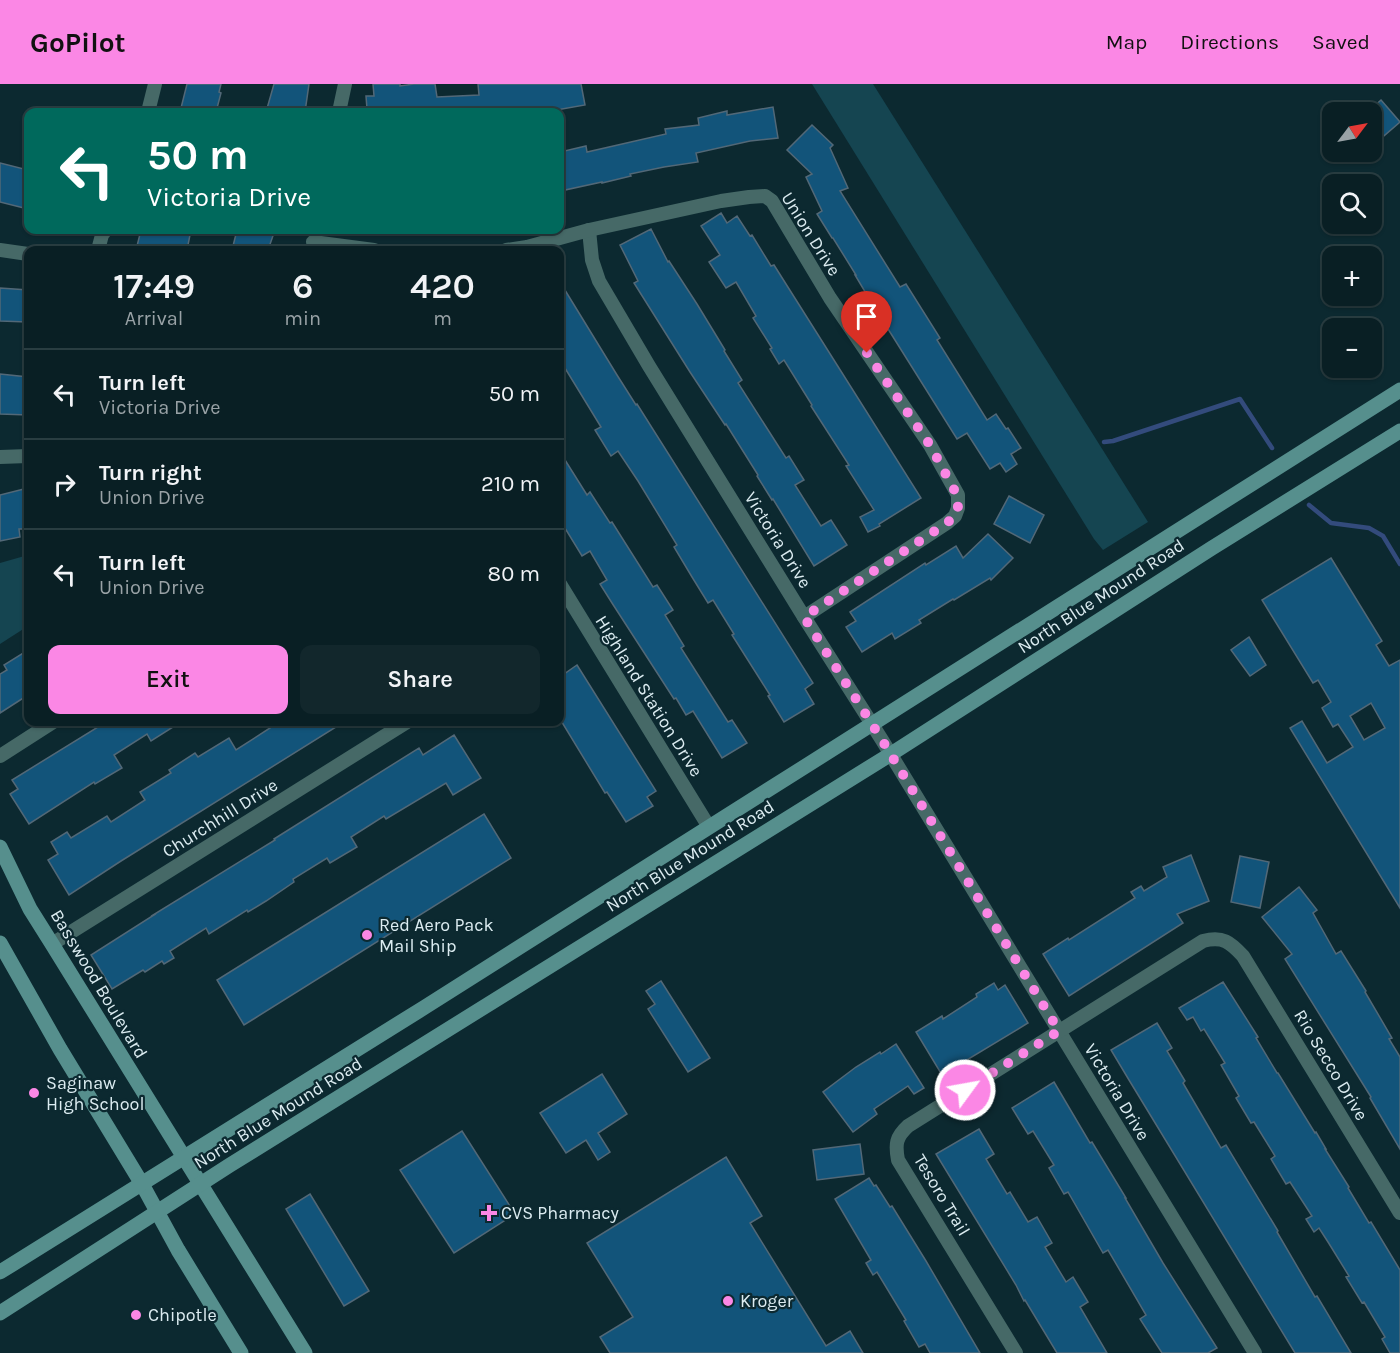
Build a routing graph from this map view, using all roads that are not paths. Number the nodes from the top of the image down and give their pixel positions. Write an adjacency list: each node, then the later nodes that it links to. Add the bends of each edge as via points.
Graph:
1 (155, 84): 3 (street)
2 (345, 84): 4 (street)
3 (149, 108)
4 (340, 108)
5 (589, 230): 8 (street, Union Drive); 16 (street, Victoria Drive, via 599,281); 16 (street, Union Drive, via 749,196 765,196 772,201 830,298 930,445 957,495 955,516)
6 (313, 241): 7 (street)
7 (347, 246)
8 (531, 246)
9 (0, 250): 10 (street)
10 (24, 253)
11 (1400, 390): 17 (main road, North Blue Mound Road)
12 (1400, 431): 20 (main road, North Blue Mound Road)
13 (24, 456): 14 (street)
14 (0, 457)
15 (564, 591): 22 (street, Highland Station Drive)
16 (804, 617): 17 (street, Victoria Drive)
17 (872, 723): 20 (street, Victoria Drive); 22 (main road, North Blue Mound Road)
18 (47, 726): 21 (street)
19 (401, 726): 26 (street, Churchhill Drive)
20 (891, 754): 27 (street, Victoria Drive); 30 (main road, North Blue Mound Road)
21 (0, 756)
22 (709, 827): 28 (main road, North Blue Mound Road)
23 (0, 847): 26 (main road, Basswood Boulevard)
24 (1225, 941): 27 (street, Tesoro Trail, via 1203,941); 32 (street, Rio Secco Drive, via 1243,956)
25 (0, 943): 29 (main road)
26 (52, 944): 28 (main road, Basswood Boulevard)
27 (1059, 1031): 37 (street, Tesoro Trail, via 908,1126 897,1141 898,1160); 38 (street, Victoria Drive)
28 (184, 1158): 29 (main road, North Blue Mound Road); 30 (main road, Basswood Boulevard)
29 (142, 1184): 31 (main road); 33 (main road, North Blue Mound Road)
30 (200, 1184): 31 (main road, North Blue Mound Road); 36 (main road, Basswood Boulevard)
31 (158, 1212): 34 (main road, North Blue Mound Road); 35 (main road)
32 (1400, 1213)
33 (0, 1272)
34 (0, 1313)
35 (241, 1353)
36 (305, 1353)
37 (1016, 1353)
38 (1255, 1353)

